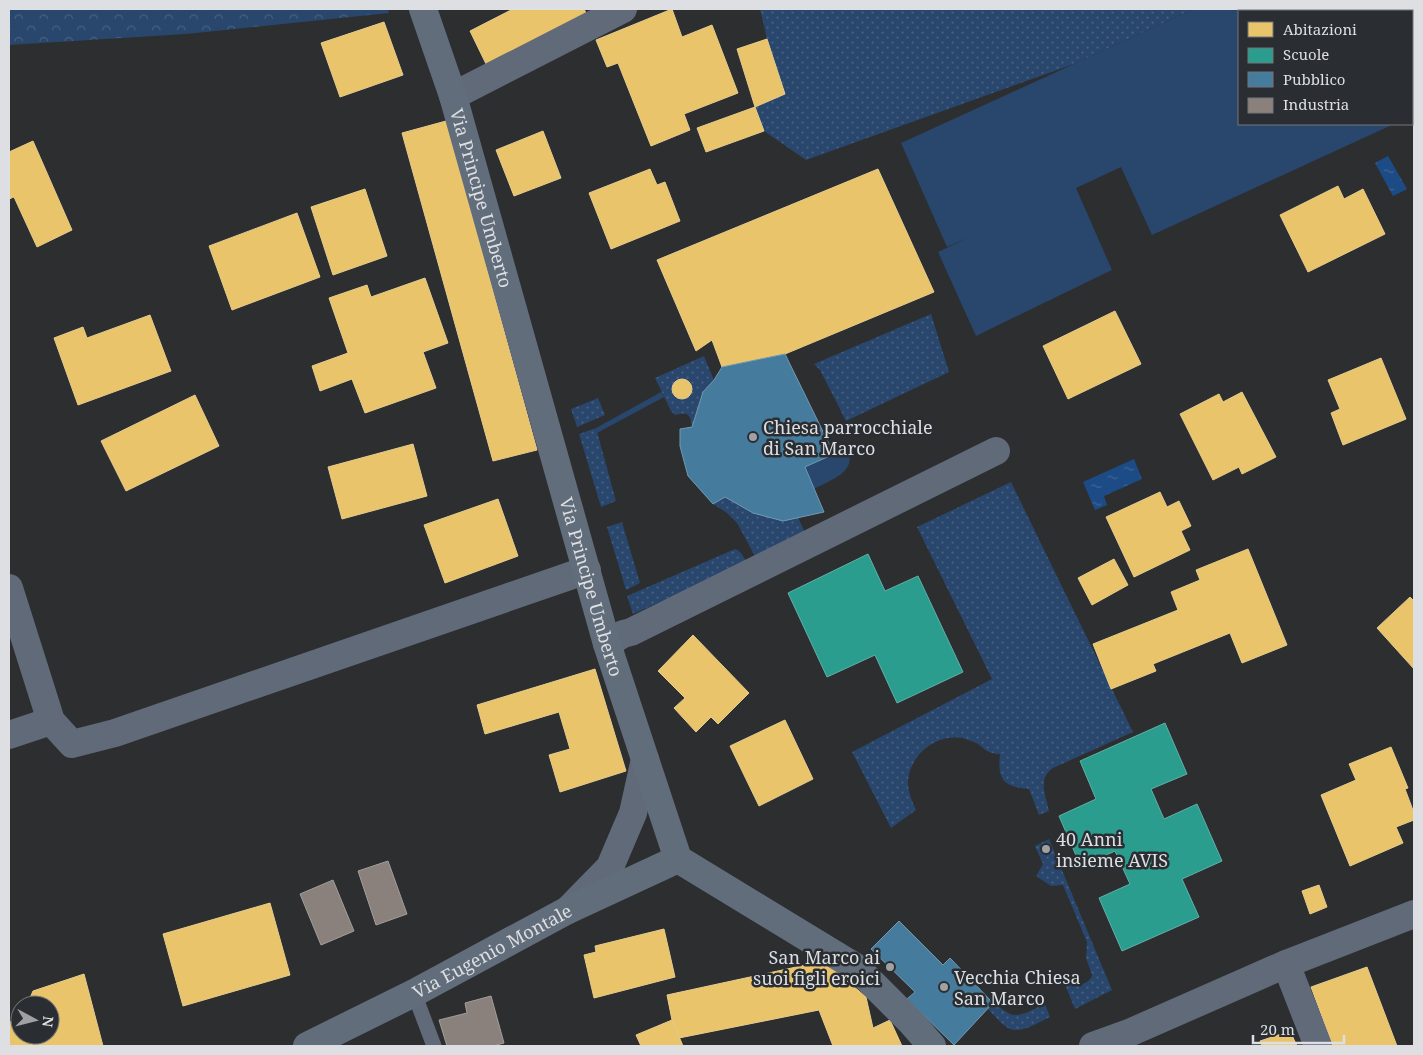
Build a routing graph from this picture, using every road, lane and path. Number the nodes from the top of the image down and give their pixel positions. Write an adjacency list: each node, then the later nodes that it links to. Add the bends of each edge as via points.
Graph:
1 (423, 9): 3 (street, Via Principe Umberto)
2 (622, 9): 3 (street)
3 (453, 96): 5 (street, Via Principe Umberto)
4 (996, 451): 7 (street)
5 (587, 570): 7 (street, Via Principe Umberto); 8 (street, via 115,733 72,744)
6 (9, 588): 8 (street)
7 (607, 644): 10 (street, Via Principe Umberto)
8 (51, 722): 9 (street)
9 (9, 735)
10 (645, 759): 11 (street, Via Principe Umberto); 12 (street, via 633,813 610,867)
11 (678, 859): 12 (street, Via Eugenio Montale); 18 (street, via 857,968)
12 (568, 910): 15 (street, Via Eugenio Montale)
13 (1414, 914): 14 (street)
14 (1286, 964): 19 (street); 20 (street)
15 (414, 992): 16 (street, Via Eugenio Montale); 17 (lane)
16 (307, 1046)
17 (434, 1046)
18 (932, 1046)
19 (1093, 1046)
20 (1318, 1046)

